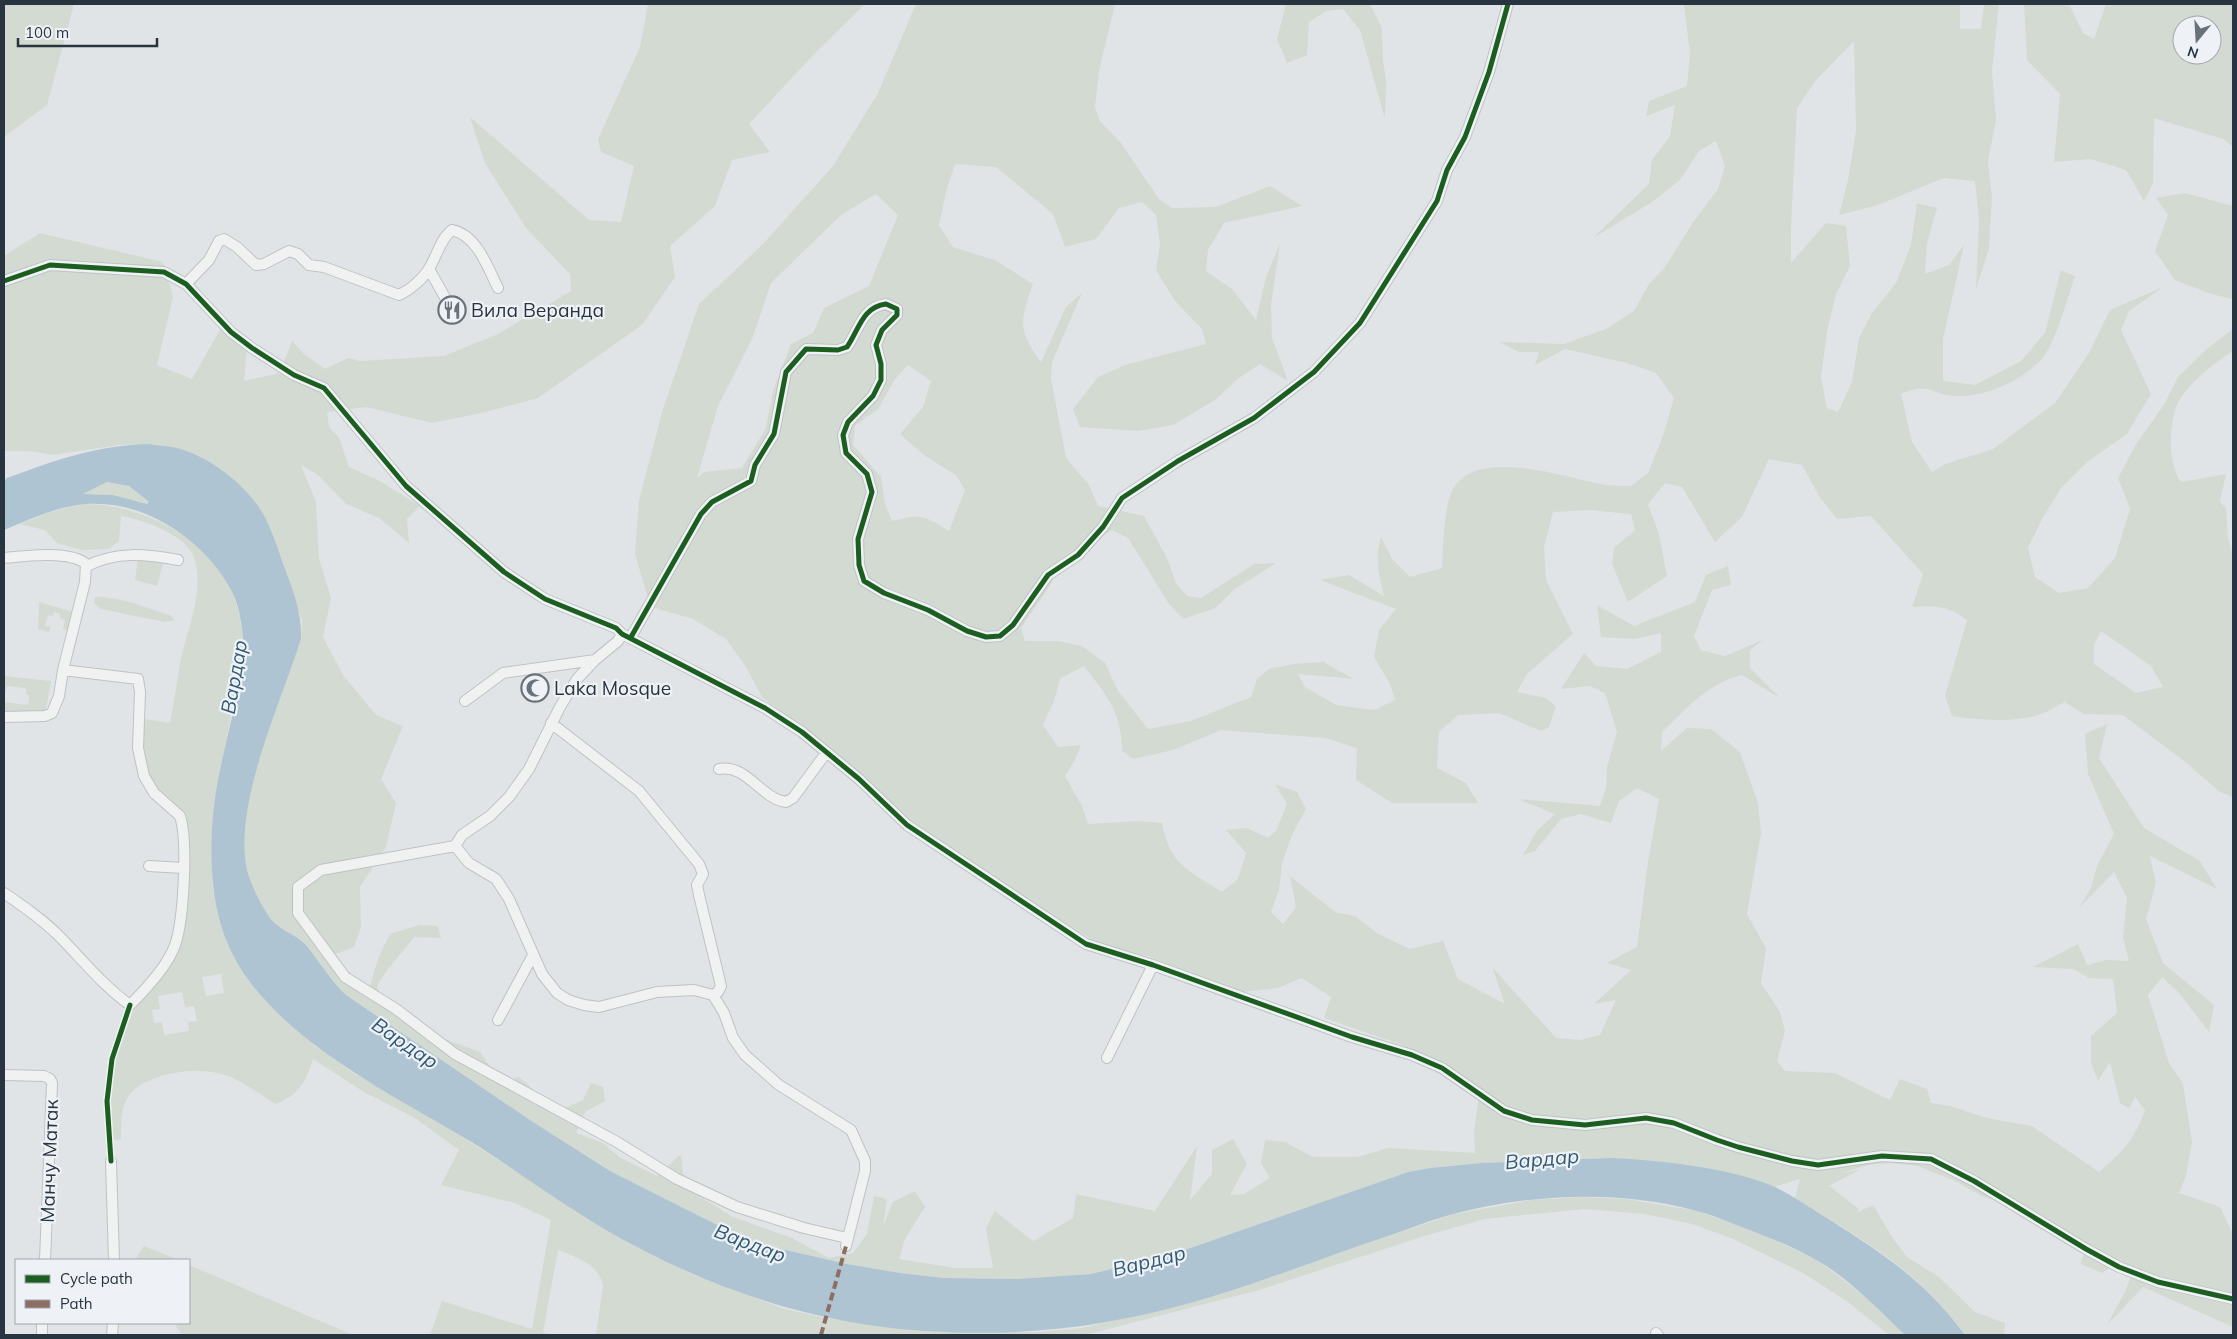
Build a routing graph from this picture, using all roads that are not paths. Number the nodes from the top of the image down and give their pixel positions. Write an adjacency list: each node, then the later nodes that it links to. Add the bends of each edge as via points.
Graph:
1 (1508, 4): 10 (street, via 1489,72 1437,201 1360,323 1314,372 1254,418 1178,461 1122,498 1104,527 1078,555 1048,575 1013,625 1000,636 986,637 967,631 928,610 884,593 864,582 858,565 858,539 872,492 867,474 846,453 843,435 848,422 873,396 881,380 876,345 882,330 897,315 897,309 886,304 872,309 860,321 848,347 806,350 793,361 786,372 774,434 755,465 751,481 712,502 701,514)
2 (429, 269): 4 (street, via 399,295 324,267 309,265 298,254 289,251 256,265 237,246 224,239); 5 (street, via 446,234 456,231 479,249); 6 (street)
3 (4, 282): 4 (street, via 50,265 164,272)
4 (186, 284): 10 (street, via 230,332 275,364 324,388 406,486 504,572 546,599 605,622)
5 (498, 288)
6 (452, 310)
7 (4, 558): 9 (street, via 58,556 79,559)
8 (178, 560): 9 (street, via 149,555 115,555)
9 (87, 566): 12 (street)
10 (626, 635): 11 (street); 16 (street, via 765,708 802,732)
11 (595, 660): 13 (street, via 502,673); 15 (street, via 577,679)
12 (63, 670): 14 (street, via 52,713); 20 (street, via 138,680 140,758 150,787 180,816)
13 (465, 702)
14 (4, 717)
15 (551, 724): 18 (street, via 529,769 509,797 490,816 459,838); 24 (street, via 639,791 702,869 699,895 721,986)
16 (826, 753): 17 (street, via 793,798 786,802 775,798 738,770); 23 (street, via 913,830 1072,935 1086,944)
17 (719, 769)
18 (456, 846): 22 (street, via 469,863 496,879 509,899); 24 (street, via 321,870 298,887 298,913 345,977 396,1008 455,1054 617,1142 677,1179 737,1207 847,1242 865,1171 855,1136 846,1126 780,1084 745,1055 733,1038)
19 (149, 866): 20 (street)
20 (183, 868): 21 (street, via 179,925 173,952 130,1005 96,976 57,933)
21 (4, 893)
22 (533, 955): 24 (street, via 542,974 557,993 591,1007 676,990); 25 (street)
23 (1152, 964): 26 (street); 31 (street, via 1303,1020 1412,1055 1442,1068 1504,1111 1532,1120 1585,1125 1646,1118 1674,1122 1747,1149 1818,1165 1882,1156 1931,1159 2119,1267 2158,1282)
24 (713, 995)
25 (498, 1020)
26 (1107, 1058)
27 (4, 1075): 29 (street, Манчу Матак, via 44,1076 52,1083)
28 (111, 1161): 30 (street)
29 (45, 1259)
30 (114, 1259)
31 (2233, 1299)

